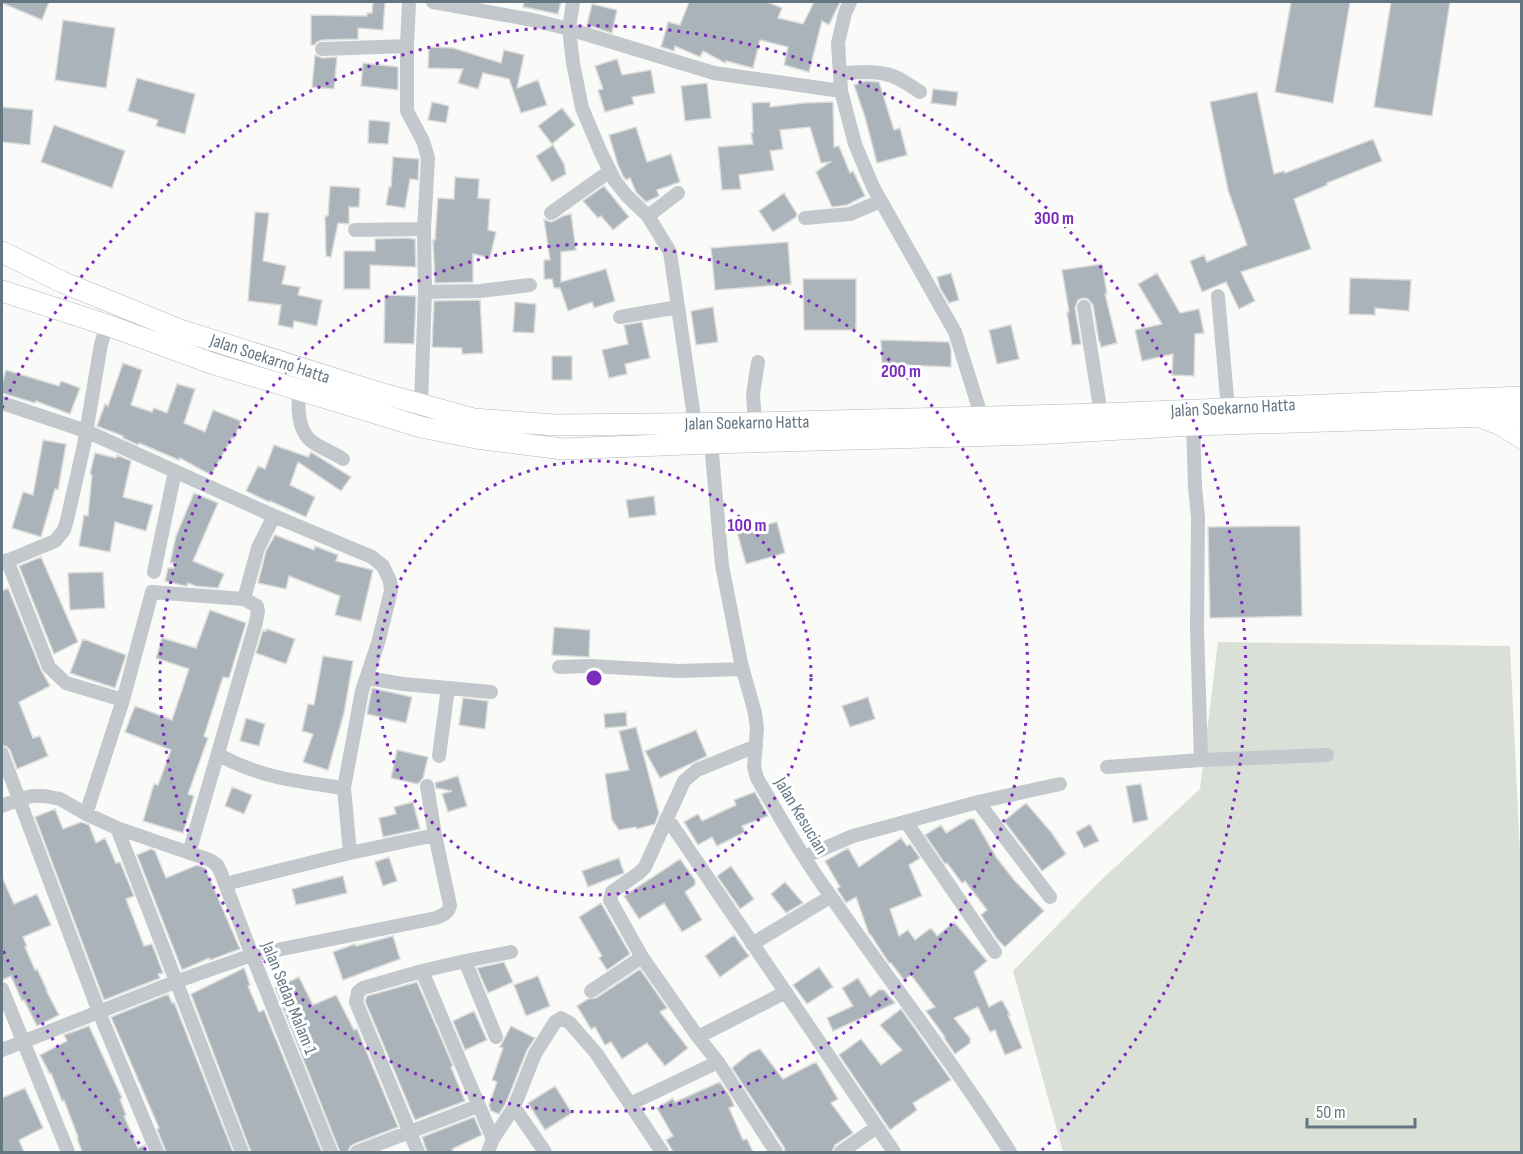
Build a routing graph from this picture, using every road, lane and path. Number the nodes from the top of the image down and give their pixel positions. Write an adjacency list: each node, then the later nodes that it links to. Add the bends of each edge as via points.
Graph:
1 (409, 2): 6 (street)
2 (434, 2): 5 (street)
3 (573, 2): 5 (street)
4 (850, 2): 8 (street, via 838,43)
5 (569, 29): 9 (street, via 714,73); 11 (street, via 582,108)
6 (407, 46): 7 (street); 17 (street, via 407,111 428,158)
7 (322, 49)
8 (840, 73): 9 (street); 10 (street, via 887,74)
9 (841, 91): 13 (street, via 855,144)
10 (920, 92)
11 (610, 171): 14 (street); 15 (street, via 620,188)
12 (678, 193): 15 (street)
13 (881, 201): 16 (street, via 850,214); 37 (street, via 955,332)
14 (551, 213)
15 (648, 216): 24 (street, via 670,252)
16 (804, 218)
17 (424, 229): 18 (street); 22 (street)
18 (355, 230)
19 (2, 252): 32 (highway, Jalan Soekarno Hatta, via 62,282 180,330)
20 (530, 285): 22 (street)
21 (2, 291): 27 (highway, Jalan Soekarno Hatta)
22 (425, 292): 32 (street)
23 (1218, 297): 33 (street)
24 (678, 307): 26 (street); 39 (street)
25 (1084, 307): 34 (street)
26 (620, 317)
27 (107, 325): 29 (highway, Jalan Soekarno Hatta); 41 (street)
28 (758, 362): 38 (street, via 753,394)
29 (299, 390): 43 (highway, Jalan Soekarno Hatta, via 476,438 563,449); 44 (street, via 300,422 305,433)
30 (1521, 397): 33 (highway, Jalan Soekarno Hatta)
31 (2, 403): 41 (street)
32 (422, 404): 39 (highway, Jalan Soekarno Hatta, via 474,418 554,425)
33 (1228, 409): 34 (highway, Jalan Soekarno Hatta)
34 (1101, 414): 37 (highway, Jalan Soekarno Hatta)
35 (1521, 415): 36 (highway, Jalan Soekarno Hatta)
36 (1476, 416): 40 (highway, Jalan Soekarno Hatta); 42 (highway)
37 (982, 418): 38 (highway, Jalan Soekarno Hatta)
38 (755, 423): 39 (highway, Jalan Soekarno Hatta)
39 (695, 424)
40 (1193, 425): 43 (highway, Jalan Soekarno Hatta, via 1034,434); 61 (street)
41 (86, 431): 45 (street); 47 (street, via 64,530 55,540)
42 (1521, 438)
43 (711, 443): 51 (street, Jalan Kesucian, via 722,565)
44 (343, 459)
45 (175, 471): 46 (street); 48 (street)
46 (274, 516): 49 (street, via 258,548); 52 (street, via 372,557 383,566 391,591)
47 (4, 561): 55 (street, via 49,667 66,683)
48 (154, 572)
49 (244, 599): 55 (street, via 152,592); 58 (street, via 257,606 258,611)
50 (559, 667): 51 (street)
51 (742, 669): 56 (street, Jalan Kesucian, via 758,728)
52 (367, 678): 53 (street); 65 (street)
53 (448, 688): 54 (street); 60 (street)
54 (490, 692)
55 (123, 700): 69 (street)
56 (756, 746): 70 (street, via 697,770 684,781); 76 (street, Jalan Kesucian, via 757,778)
57 (2, 754): 66 (street)
58 (218, 754): 65 (street, via 232,763 285,780); 74 (street)
59 (1327, 755): 61 (street)
60 (439, 756)
61 (1201, 760): 62 (street)
62 (1107, 767)
63 (1060, 784): 67 (street)
64 (427, 786): 73 (street)
65 (344, 789): 75 (street)
66 (19, 799): 68 (street); 69 (street, via 60,799); 91 (street)
67 (978, 802): 71 (street); 79 (street)
68 (2, 806)
69 (86, 814): 72 (street)
70 (666, 819): 80 (street); 84 (street, via 645,867 610,894)
71 (906, 822): 76 (street, via 853,836); 82 (street)
72 (117, 828): 74 (street); 87 (street)
73 (435, 835): 75 (street); 83 (street, via 450,905 444,915)
74 (189, 853): 77 (street, Jalan Sedap Malam 1, via 217,865)
75 (350, 853): 77 (street)
76 (804, 857): 78 (street, Jalan Kesucian)
77 (225, 884): 83 (street, Jalan Sedap Malam 1)
78 (830, 897): 80 (street); 114 (street, Jalan Kesucian)
79 (1050, 897)
80 (752, 944): 90 (street)
81 (511, 952): 85 (street)
82 (995, 952)
83 (252, 955): 87 (street); 106 (street, Jalan Sedap Malam 1)
84 (642, 957): 89 (street); 93 (street)
85 (465, 961): 86 (street); 92 (street)
86 (422, 971): 98 (street); 101 (street, via 363,988 356,996)
87 (175, 982): 91 (street); 105 (street)
88 (2, 988): 94 (street)
89 (591, 991)
90 (786, 992): 93 (street); 100 (street)
91 (99, 1012): 94 (street); 104 (street)
92 (496, 1037)
93 (698, 1037): 96 (street)
94 (23, 1041): 95 (street); 103 (street)
95 (2, 1050)
96 (718, 1062): 97 (street); 111 (street)
97 (630, 1104): 99 (street, via 596,1053 561,1018 535,1054); 110 (street)
98 (478, 1106): 101 (street); 102 (street)
99 (514, 1107): 102 (street); 109 (street)
100 (877, 1127): 112 (street); 113 (street)
101 (409, 1132): 107 (street); 108 (street)
102 (490, 1146)
103 (69, 1152)
104 (157, 1152)
105 (242, 1152)
106 (331, 1152)
107 (357, 1152)
108 (418, 1152)
109 (545, 1152)
110 (662, 1152)
111 (776, 1152)
112 (842, 1152)
113 (894, 1152)
114 (1010, 1152)

